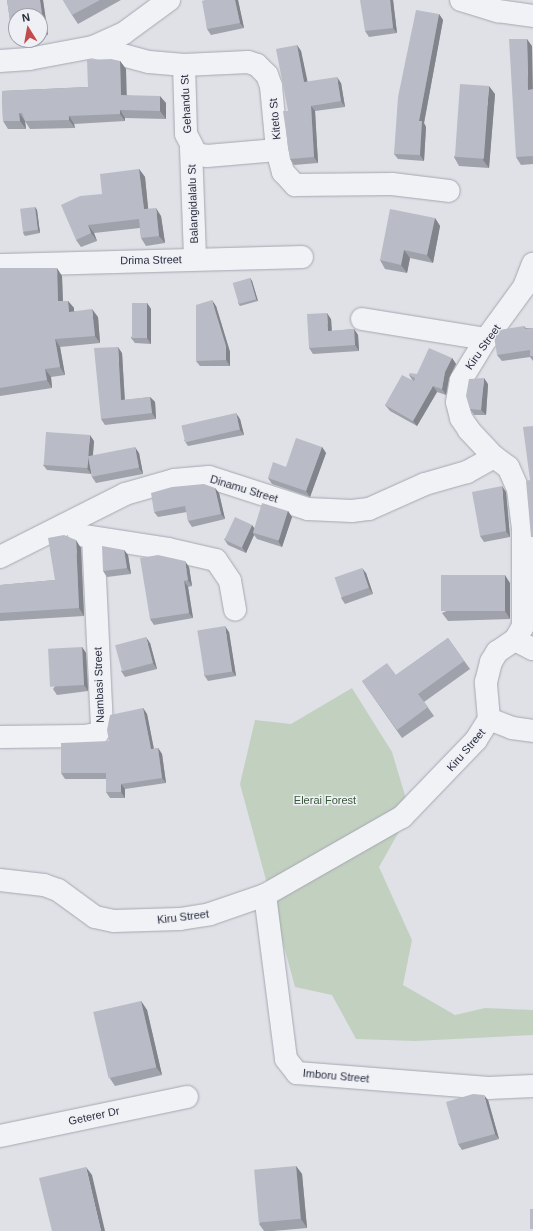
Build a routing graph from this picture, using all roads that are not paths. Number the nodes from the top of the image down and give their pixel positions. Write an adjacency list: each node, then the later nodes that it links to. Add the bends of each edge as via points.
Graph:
1 (170, 0): 4 (street, via 124,33)
2 (461, 0): 3 (street, via 498,11)
3 (533, 16)
4 (93, 47): 5 (street, via 35,59); 6 (street, Kiteto St, via 149,62)
5 (0, 60)
6 (184, 65): 7 (street, Gehandu St, via 186,134); 8 (street, Kiteto St, via 248,62 260,67 268,77 275,102)
7 (191, 148): 8 (street, Gehandu St, via 196,154 207,156); 11 (street, Balangidalalu St)
8 (277, 150): 9 (street, Kiteto St, via 284,175 295,185 392,184)
9 (449, 191)
10 (302, 257): 11 (street, Drima Street)
11 (195, 259): 13 (street, Drima Street)
12 (533, 264): 14 (street, Kiru Street)
13 (0, 265)
14 (529, 289): 16 (street, Kiru Street)
15 (362, 319): 16 (street)
16 (486, 340): 17 (street, Kiru Street, via 461,380 457,402 460,418)
17 (494, 457): 18 (street, Dinamu Street, via 467,472 425,484 369,509 308,509 209,477 186,478 125,494); 22 (street, Kiru Street, via 508,466 518,489 522,521)
18 (56, 530): 19 (street); 20 (street, Dinamu Street)
19 (93, 538): 21 (street, via 168,549 216,560 230,581); 25 (street, Nambasi Street, via 102,727 97,734 84,736)
20 (0, 557)
21 (235, 610)
22 (524, 645): 23 (street, Kiru Street, via 497,652 491,662 486,682)
23 (489, 719): 24 (street, via 512,728); 27 (street, Kiru Street, via 476,740 402,817)
24 (533, 731)
25 (0, 737)
26 (0, 880): 27 (street, Kiru Street, via 44,885 58,890 95,917 114,922 210,914)
27 (265, 895): 28 (street, Imboru Street, via 286,1059 297,1073 488,1088)
28 (533, 1086)
29 (187, 1097): 30 (street, Geterer Dr)
30 (0, 1136)

